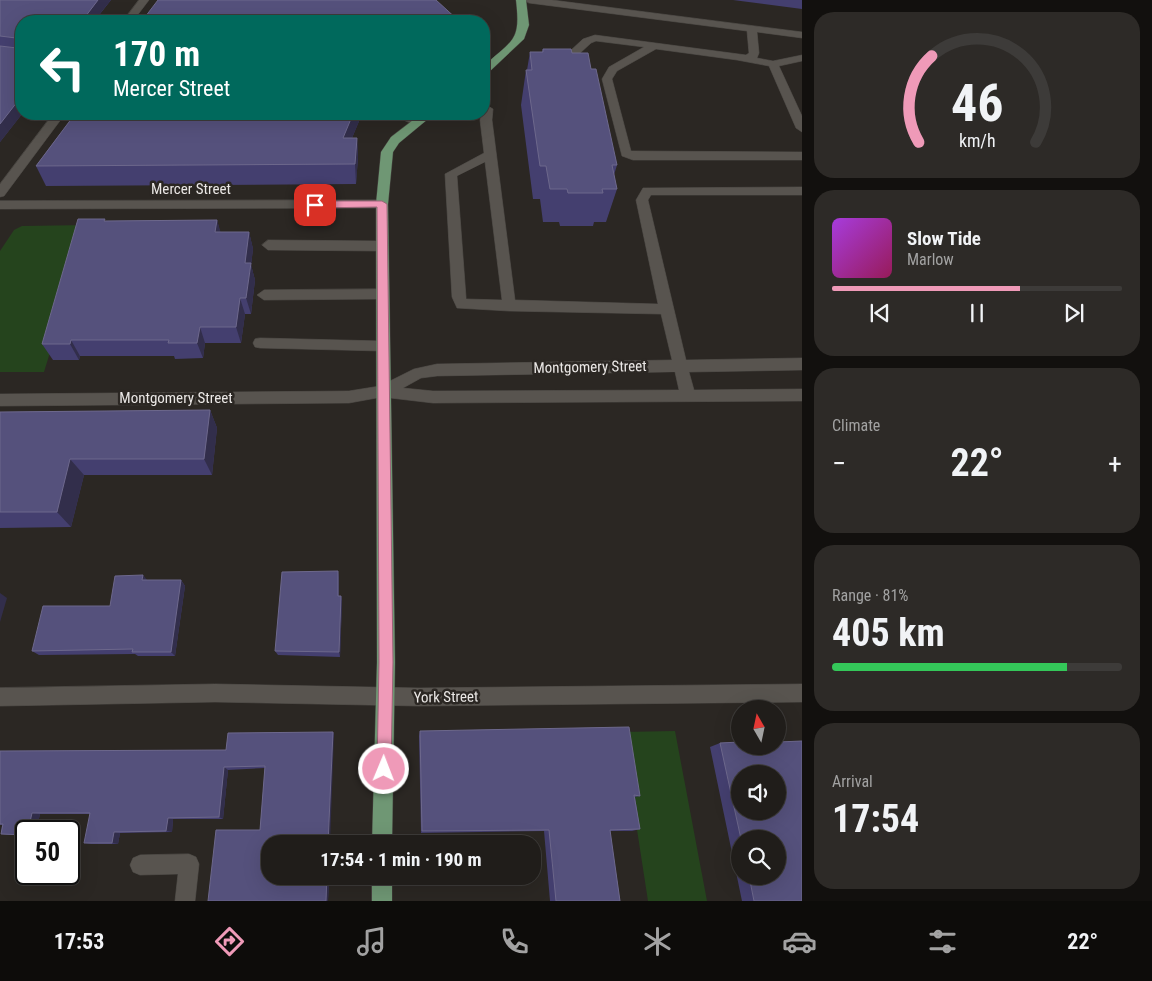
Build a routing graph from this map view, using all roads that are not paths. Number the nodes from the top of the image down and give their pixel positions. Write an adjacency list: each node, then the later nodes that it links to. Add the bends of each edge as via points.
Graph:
1 (144, 0): 4 (street)
2 (521, 0): 11 (main road, via 524,25 519,39)
3 (529, 0): 5 (street)
4 (133, 15)
5 (752, 29): 6 (street); 9 (street, via 754,56)
6 (802, 35)
7 (654, 46): 9 (street); 12 (street, via 595,38 587,41); 20 (street, via 608,74 626,153 633,156)
8 (802, 58): 10 (street)
9 (740, 59): 10 (street)
10 (773, 64): 18 (street)
11 (490, 66)
12 (558, 68)
13 (54, 120): 22 (street)
14 (412, 120): 17 (street)
15 (420, 120): 17 (main road)
16 (486, 120): 19 (street)
17 (418, 122): 23 (main road, via 395,140 387,152)
18 (802, 128)
19 (490, 156): 29 (street); 29 (street, via 451,174 458,297 462,304)
20 (802, 156)
21 (802, 191): 30 (street, via 647,192 642,200)
22 (0, 194)
23 (382, 204): 24 (street, Mercer Street); 26 (main road)
24 (0, 205)
25 (268, 245): 26 (street)
26 (382, 246): 27 (main road)
27 (382, 294): 28 (street); 32 (main road)
28 (264, 295)
29 (509, 306): 30 (street)
30 (666, 310): 34 (street)
31 (260, 342): 32 (street)
32 (382, 346): 35 (main road)
33 (802, 364): 34 (street, Montgomery Street)
34 (681, 366): 35 (street, Montgomery Street, via 436,370 419,373); 36 (street)
35 (382, 391): 36 (street, Montgomery Street, via 433,398); 38 (street, Montgomery Street, via 349,396); 41 (main road)
36 (688, 396): 37 (street, Montgomery Street)
37 (801, 399)
38 (0, 400)
39 (802, 693): 41 (street, York Street)
40 (0, 697): 41 (street, York Street, via 215,693)
41 (385, 697): 42 (main road)
42 (382, 835)
43 (140, 865): 45 (street, via 189,864)
44 (382, 885): 46 (main road)
45 (184, 901)
46 (382, 901)

